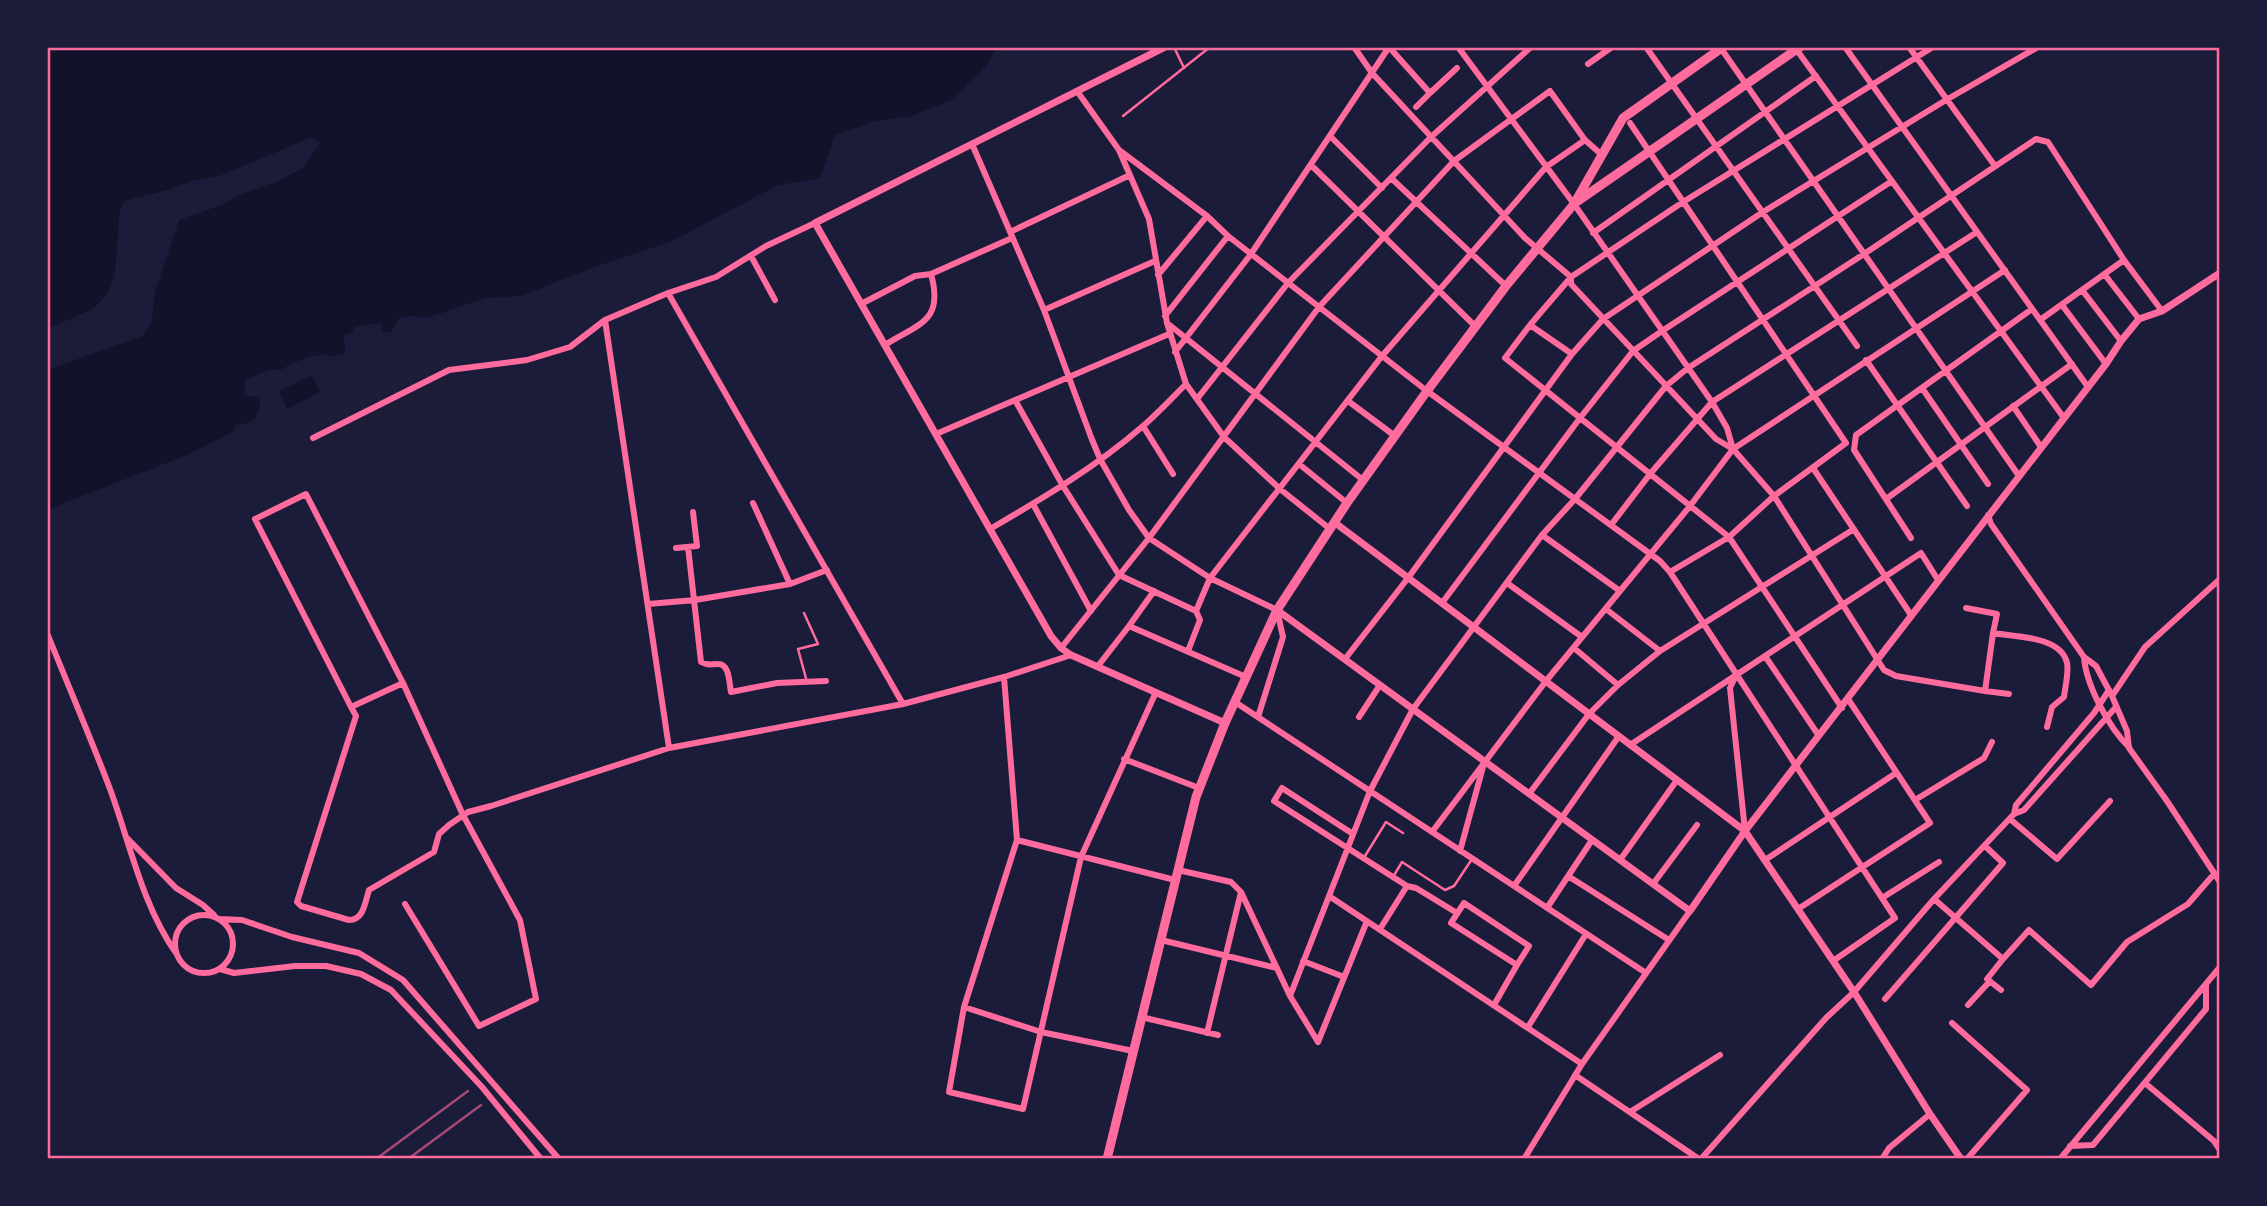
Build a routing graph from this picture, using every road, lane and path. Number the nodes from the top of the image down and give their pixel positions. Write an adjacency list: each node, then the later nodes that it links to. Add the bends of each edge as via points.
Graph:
1 (1165, 47): 26 (street)
2 (1174, 47): 18 (lane)
3 (1210, 47): 18 (lane)
4 (1354, 47): 20 (street)
5 (1389, 47): 20 (street); 27 (street)
6 (1458, 47): 25 (street)
7 (1531, 47): 25 (street)
8 (1612, 47): 17 (street)
9 (1646, 47): 22 (street)
10 (1845, 47): 24 (street)
11 (1909, 47): 16 (street)
12 (1933, 47): 16 (street)
13 (2038, 47): 28 (street)
14 (1721, 48): 22 (main road); 23 (street)
15 (1797, 48): 21 (street); 23 (main road)
16 (1916, 58): 24 (street); 28 (street)
17 (1588, 64)
18 (1184, 68): 32 (lane)
19 (1457, 68): 27 (street)
20 (1372, 73): 37 (street); 38 (street)
21 (1816, 76): 30 (street); 31 (street)
22 (1672, 84): 34 (street); 46 (main road, via 1623,118)
23 (1746, 85): 31 (street); 34 (main road)
24 (1873, 86): 30 (street); 36 (street)
25 (1487, 87): 33 (street); 38 (street)
26 (1077, 91): 41 (street); 44 (street)
27 (1430, 93): 29 (street)
28 (1946, 100): 36 (street); 49 (street)
29 (1416, 107)
30 (1838, 107): 39 (street); 43 (street)
31 (1765, 112): 39 (street); 42 (street)
32 (1123, 116)
33 (1511, 119): 40 (street, via 1550,91); 47 (street); 50 (street)
34 (1697, 119): 42 (street); 45 (main road)
35 (1630, 123): 45 (street)
36 (1902, 127): 43 (street); 58 (street)
37 (1330, 136): 48 (street); 57 (street)
38 (1431, 137): 47 (street); 53 (street)
39 (1784, 139): 51 (street); 55 (street)
40 (1585, 140): 46 (street); 50 (street)
41 (972, 144): 68 (street); 71 (street)
42 (1716, 146): 51 (street); 54 (street)
43 (1868, 148): 55 (street); 56 (street)
44 (1118, 150): 52 (street); 65 (street)
45 (1649, 152): 54 (street); 61 (main road)
46 (1602, 155): 61 (main road)
47 (1454, 161): 59 (street); 64 (street)
48 (1311, 165): 62 (street); 80 (street)
49 (1995, 166): 58 (street); 83 (street, via 2036,139 2048,142)
50 (1546, 167): 61 (street); 64 (street)
51 (1733, 170): 60 (street); 63 (street)
52 (1129, 174): 71 (street); 84 (street, via 1149,219)
53 (1391, 178): 57 (street); 59 (street)
54 (1668, 180): 60 (street); 70 (street)
55 (1813, 181): 63 (street); 66 (street)
56 (1892, 181): 66 (street); 67 (street)
57 (1381, 188): 62 (street)
58 (1952, 196): 67 (street); 69 (street)
59 (1416, 202): 73 (street); 78 (street)
60 (1683, 202): 74 (street); 77 (street)
61 (1574, 204): 70 (street); 75 (main road)
62 (1358, 211): 73 (street); 92 (street)
63 (1763, 212): 74 (street); 76 (street)
64 (1504, 215): 75 (street); 78 (street)
65 (1207, 216): 72 (street); 88 (street)
66 (1838, 216): 76 (street); 81 (street)
67 (1919, 218): 79 (street); 81 (street)
68 (815, 223): 82 (street); 102 (street)
69 (1977, 232): 79 (street); 85 (street)
70 (1593, 233): 77 (street)
71 (1011, 235): 87 (street); 106 (street)
72 (1228, 236): 80 (street); 108 (street)
73 (1384, 236): 96 (street); 104 (street)
74 (1713, 246): 91 (street); 100 (street)
75 (1538, 247): 90 (street); 93 (main road)
76 (1788, 247): 91 (street); 94 (street)
77 (1607, 252): 90 (street); 100 (street)
78 (1471, 253): 93 (street); 96 (street)
79 (1944, 253): 95 (street); 98 (street)
80 (1251, 254): 92 (street); 121 (street)
81 (1864, 254): 94 (street); 95 (street)
82 (751, 256): 99 (street, via 716,278); 101 (street)
83 (2124, 260): 89 (street); 107 (street)
84 (1155, 261): 88 (street); 106 (street)
85 (2005, 270): 98 (street); 105 (street)
86 (2220, 273): 107 (street)
87 (930, 274): 102 (street, via 915,276); 123 (street, via 935,306 928,319)
88 (1158, 275): 108 (street)
89 (2105, 275): 97 (street); 110 (street)
90 (1571, 277): 109 (street, via 1571,284); 115 (street)
91 (1737, 281): 112 (street); 118 (street)
92 (1288, 283): 104 (street); 133 (street)
93 (1506, 286): 116 (main road)
94 (1816, 286): 112 (street); 113 (street)
95 (1888, 289): 113 (street); 117 (street)
96 (1439, 290): 116 (street); 129 (street)
97 (2082, 290): 103 (street); 122 (street)
98 (1972, 292): 117 (street); 119 (street)
99 (668, 293): 111 (street); 201 (street)
100 (1637, 295): 109 (street); 118 (street)
101 (775, 300)
102 (861, 304): 123 (street)
103 (2062, 305): 114 (street); 132 (street)
104 (1319, 307): 129 (street); 144 (street)
105 (2032, 309): 114 (street); 119 (street)
106 (1044, 310): 136 (street)
107 (2162, 310): 110 (street)
108 (1166, 319): 120 (street); 121 (street)
109 (1603, 319): 125 (street); 127 (street)
110 (2139, 319): 122 (street)
111 (605, 320): 160 (street, via 570,347 527,360 449,370); 216 (street)
112 (1763, 320): 128 (street); 134 (street)
113 (1840, 320): 124 (street); 128 (street)
114 (2040, 320): 131 (street)
115 (1530, 325): 127 (street); 143 (street, via 1505,358)
116 (1475, 326): 142 (main road)
117 (1916, 328): 130 (street); 135 (street)
118 (1662, 331): 125 (street); 134 (street)
119 (2001, 332): 135 (street); 139 (street)
120 (1169, 334): 126 (street); 136 (street)
121 (1187, 338): 126 (street); 133 (street)
122 (2121, 341): 132 (street)
123 (885, 345): 157 (street)
124 (1857, 346)
125 (1633, 351): 138 (street); 152 (street)
126 (1175, 352): 137 (street)
127 (1572, 354): 143 (street)
128 (1786, 354): 145 (street); 149 (street)
129 (1382, 356): 142 (street); 148 (street)
130 (1866, 360): 145 (street); 150 (street)
131 (2072, 364): 139 (street); 140 (street)
132 (2106, 364): 140 (street)
133 (1223, 366): 144 (street); 146 (street)
134 (1688, 368): 138 (street); 149 (street)
135 (1945, 371): 141 (street); 156 (street)
136 (1069, 377): 147 (street); 167 (street)
137 (1186, 384): 146 (street); 155 (street)
138 (1666, 386): 153 (street); 165 (street)
139 (2041, 387): 151 (street); 154 (street)
140 (2088, 387): 154 (street)
141 (1922, 388): 150 (street); 162 (street)
142 (1427, 391): 158 (main road); 163 (street)
143 (1546, 391): 152 (street); 163 (street)
144 (1255, 394): 159 (street); 161 (street)
145 (1813, 394): 166 (street); 170 (street, via 1846,443)
146 (1197, 399): 159 (street)
147 (1016, 400): 157 (street); 177 (street)
148 (1348, 401): 158 (street); 161 (street)
149 (1712, 402): 153 (street); 166 (street)
150 (1898, 405): 168 (street); 181 (street, via 1856,435 1854,450)
151 (2013, 406): 156 (street); 164 (street)
152 (1580, 418): 165 (street); 171 (street)
153 (1696, 418): 166 (street); 173 (street)
154 (2064, 418): 164 (street)
155 (1143, 426): 167 (street); 172 (street)
156 (1985, 427): 162 (street); 174 (street)
157 (936, 435): 191 (street)
158 (1395, 436): 175 (main road)
159 (1224, 437): 178 (street); 195 (street)
160 (313, 438)
161 (1315, 444): 169 (street); 175 (street)
162 (1961, 444): 168 (street); 176 (street)
163 (1504, 447): 171 (street); 206 (street)
164 (2041, 447): 174 (street)
165 (1617, 448): 173 (street); 180 (street)
166 (1733, 449): 179 (street); 185 (street)
167 (1101, 459): 177 (street); 195 (street)
168 (1936, 462): 181 (street); 186 (street)
169 (1300, 464): 178 (street); 183 (street)
170 (1813, 468): 179 (street); 192 (street)
171 (1539, 473): 180 (street); 215 (street)
172 (1173, 474)
173 (1650, 474): 185 (street); 190 (street)
174 (2019, 476): 188 (street)
175 (1363, 481): 183 (main road)
176 (1988, 484)
177 (1063, 486): 184 (street); 203 (street)
178 (1280, 489): 189 (street); 205 (street)
179 (1774, 496): 194 (street); 200 (street)
180 (1575, 499): 190 (street); 193 (street)
181 (1886, 499): 196 (street)
182 (753, 503): 210 (street)
183 (1347, 503): 189 (main road)
184 (1033, 504): 191 (street); 221 (street)
185 (1690, 506): 194 (street); 199 (street)
186 (1967, 506)
187 (693, 512): 197 (street, via 697,546)
188 (1988, 515): 208 (street); 238 (street)
189 (1332, 525): 206 (street); 220 (main road)
190 (1611, 525): 199 (street)
191 (990, 529): 232 (street)
192 (1854, 530): 200 (street); 204 (street)
193 (1542, 535): 209 (street); 213 (street)
194 (1729, 537): 202 (street); 211 (street)
195 (1149, 538): 203 (street); 205 (street)
196 (1911, 538)
197 (688, 547): 198 (street); 214 (street)
198 (676, 548)
199 (1650, 554): 202 (street); 213 (street)
200 (1812, 556): 211 (street); 217 (street)
201 (827, 570): 210 (street); 258 (street)
202 (1670, 572): 225 (street)
203 (1119, 575): 212 (street); 221 (street)
204 (1885, 576): 208 (street, via 1921,553); 217 (street); 224 (street)
205 (1210, 578): 220 (street); 222 (street)
206 (1408, 578): 215 (street); 239 (street)
207 (2220, 579): 253 (street, via 2146,647)
208 (1938, 580): 224 (street)
209 (1507, 583): 227 (street); 231 (street)
210 (790, 584): 214 (street)
211 (1762, 588): 225 (street); 230 (street)
212 (1154, 591): 222 (street); 226 (street)
213 (1620, 591): 219 (street)
214 (695, 600): 216 (street); 247 (street, via 701,662 724,666 731,692)
215 (1442, 603): 227 (street)
216 (648, 604): 273 (street)
217 (1841, 606): 230 (street); 240 (street)
218 (1966, 608): 229 (street, via 1997,614)
219 (1606, 609): 231 (street); 235 (street)
220 (1277, 610): 239 (street); 244 (main road); 264 (street, via 1283,637)
221 (1091, 611): 232 (street)
222 (1196, 611): 234 (street, via 1200,620)
223 (804, 613): 247 (lane, via 818,644 798,649)
224 (1911, 615): 240 (street)
225 (1704, 625): 235 (street); 242 (street)
226 (1129, 626): 234 (street); 241 (street)
227 (1474, 627): 246 (street); 262 (street)
228 (47, 633): 294 (street)
229 (1993, 633): 252 (street); 268 (street, via 2061,649 2068,664 2064,697 2052,707)
230 (1794, 636): 237 (street); 261 (street)
231 (1583, 637): 233 (street)
232 (1061, 648): 236 (street)
233 (1574, 648): 246 (street); 250 (street)
234 (1188, 651): 244 (street)
235 (1660, 651): 250 (street)
236 (1071, 655): 241 (street); 243 (street)
237 (1765, 656): 242 (street); 270 (street)
238 (2084, 657): 253 (street, via 2095,666); 257 (street)
239 (1345, 659): 249 (street)
240 (1877, 659): 252 (street, via 1884,670 1896,676); 255 (street)
241 (1098, 666): 251 (street)
242 (1736, 675): 272 (street); 277 (street); 290 (street, via 1730,688)
243 (1004, 677): 258 (street); 296 (street)
244 (1246, 677): 256 (main road)
245 (826, 681): 247 (street)
246 (1546, 681): 263 (street); 276 (street)
247 (807, 682)
248 (403, 683): 259 (street); 259 (street, via 306,494 255,519); 285 (street)
249 (1380, 685): 262 (street); 265 (street)
250 (1618, 685): 263 (street)
251 (1156, 691): 267 (street); 275 (street)
252 (1985, 691): 254 (street)
253 (2110, 693): 257 (street); 260 (street)
254 (2009, 694)
255 (1848, 699): 261 (street); 278 (street)
256 (1234, 702): 264 (street); 267 (main road)
257 (2100, 703): 266 (street); 286 (street, via 2016,805)
258 (903, 704): 273 (street)
259 (351, 707): 285 (street, via 356,716 300,906 356,920 369,890 434,852 439,834)
260 (2116, 707): 266 (street); 274 (street)
261 (1842, 708): 270 (street)
262 (1413, 709): 276 (street); 281 (street)
263 (1589, 713): 269 (street); 282 (street)
264 (1258, 717): 281 (street)
265 (1359, 717)
266 (2107, 717): 274 (street); 286 (street, via 2024,810)
267 (1225, 723): 280 (main road)
268 (2047, 727)
269 (1619, 736): 272 (street); 287 (street)
270 (1819, 736): 277 (street)
271 (1992, 742): 283 (street, via 1984,758)
272 (1630, 745): 279 (street)
273 (669, 747): 285 (street)
274 (2129, 748): 308 (street)
275 (1124, 759): 280 (street); 300 (street)
276 (1485, 761): 282 (street); 291 (street); 299 (street)
277 (1796, 768): 288 (street); 290 (street)
278 (1896, 773): 283 (street); 288 (street)
279 (1677, 780): 290 (street); 303 (street)
280 (1199, 788): 307 (main road)
281 (1370, 791): 291 (street); 293 (street)
282 (1529, 794): 287 (street)
283 (1915, 800): 306 (street, via 1930,823)
284 (2110, 801): 286 (street, via 2057,859)
285 (463, 815): 320 (street, via 520,920 536,999 479,1026)
286 (2012, 816): 297 (street)
287 (1561, 817): 295 (street); 315 (street)
288 (1829, 818): 304 (street); 306 (street)
289 (1697, 825): 313 (street)
290 (1745, 831): 304 (street); 323 (street)
291 (1432, 832): 299 (street)
292 (1403, 833): 301 (lane, via 1386,822)
293 (1353, 834): 298 (street); 298 (street, via 1283,788 1274,802)
294 (124, 835): 325 (street, via 176,888); 332 (street, via 162,933)
295 (1592, 839): 303 (street); 309 (street)
296 (1017, 840): 300 (street); 351 (street)
297 (1985, 846): 319 (street); 326 (street, via 2003,863)
298 (1348, 849): 301 (street); 317 (street)
299 (1460, 851): 302 (street)
300 (1082, 857): 311 (street); 355 (street)
301 (1363, 859): 310 (street)
302 (1472, 859): 310 (lane, via 1454,887 1446,890 1402,862); 315 (street)
303 (1620, 860): 313 (street)
304 (1765, 860): 322 (street)
305 (1939, 862): 318 (street)
306 (1862, 868): 318 (street); 322 (street)
307 (1178, 870): 311 (main road); 316 (street, via 1231,882)
308 (2214, 874): 312 (street); 334 (street, via 2188,904 2127,942 2091,985 2029,930)
309 (1568, 876): 321 (street); 331 (street)
310 (1392, 877): 314 (street)
311 (1175, 880): 330 (main road)
312 (2220, 882)
313 (1653, 884): 323 (street)
314 (1407, 886): 324 (street); 328 (street)
315 (1514, 886): 321 (street)
316 (1241, 892): 333 (street); 339 (street)
317 (1329, 896): 327 (street); 335 (street)
318 (1882, 898): 336 (street, via 1895,918)
319 (1934, 900): 326 (street); 346 (street)
320 (405, 904)
321 (1547, 908): 329 (street)
322 (1798, 909): 336 (street)
323 (1690, 911): 331 (street)
324 (1457, 913): 337 (street, via 1451,923); 337 (street, via 1464,903 1529,946)
325 (217, 917): 332 (street, via 197,915 183,923 175,937); 340 (street, via 232,934 234,947); 368 (street, via 359,953 403,980)
326 (1955, 918): 334 (street); 348 (street)
327 (1367, 920): 328 (street); 342 (street)
328 (1380, 929): 349 (street)
329 (1586, 934): 341 (street); 354 (street)
330 (1161, 940): 333 (street); 352 (main road)
331 (1669, 940): 341 (street)
332 (176, 953): 340 (street, via 182,965 194,972)
333 (1225, 956): 339 (street); 356 (street)
334 (2003, 959): 343 (street, via 1987,979)
335 (1303, 961): 342 (street); 347 (street)
336 (1833, 961): 346 (street)
337 (1517, 965): 349 (street)
338 (2220, 967): 344 (street)
339 (1277, 968): 347 (street)
340 (220, 970): 367 (street, via 234,973 327,966 361,974 391,990 482,1087)
341 (1646, 973): 360 (street)
342 (1344, 977): 347 (street, via 1318,1042)
343 (1990, 981): 345 (street); 350 (street)
344 (2206, 984): 362 (street, via 2206,1009); 365 (street)
345 (2001, 990)
346 (1854, 992): 364 (street); 371 (street)
347 (1290, 996)
348 (1885, 999)
349 (1494, 1005): 354 (street)
350 (1968, 1005)
351 (964, 1007): 355 (street); 355 (street, via 949,1092 1023,1109)
352 (1141, 1017): 356 (street); 358 (main road)
353 (1952, 1023): 374 (street, via 2027,1090)
354 (1528, 1027): 360 (street)
355 (1041, 1032): 358 (street)
356 (1207, 1032): 357 (street)
357 (1218, 1035)
358 (1133, 1051): 369 (main road)
359 (1720, 1055): 363 (street)
360 (1582, 1064): 361 (street)
361 (1575, 1075): 363 (street); 370 (street)
362 (2145, 1083): 365 (street, via 2093,1145); 366 (street)
363 (1630, 1112): 371 (street)
364 (1930, 1114): 372 (street); 373 (street)
365 (2070, 1146): 375 (street)
366 (2220, 1150)
367 (541, 1159)
368 (559, 1159)
369 (1107, 1159)
370 (1524, 1159)
371 (1700, 1159)
372 (1882, 1159)
373 (1961, 1159)
374 (1968, 1159)
375 (2060, 1159)

